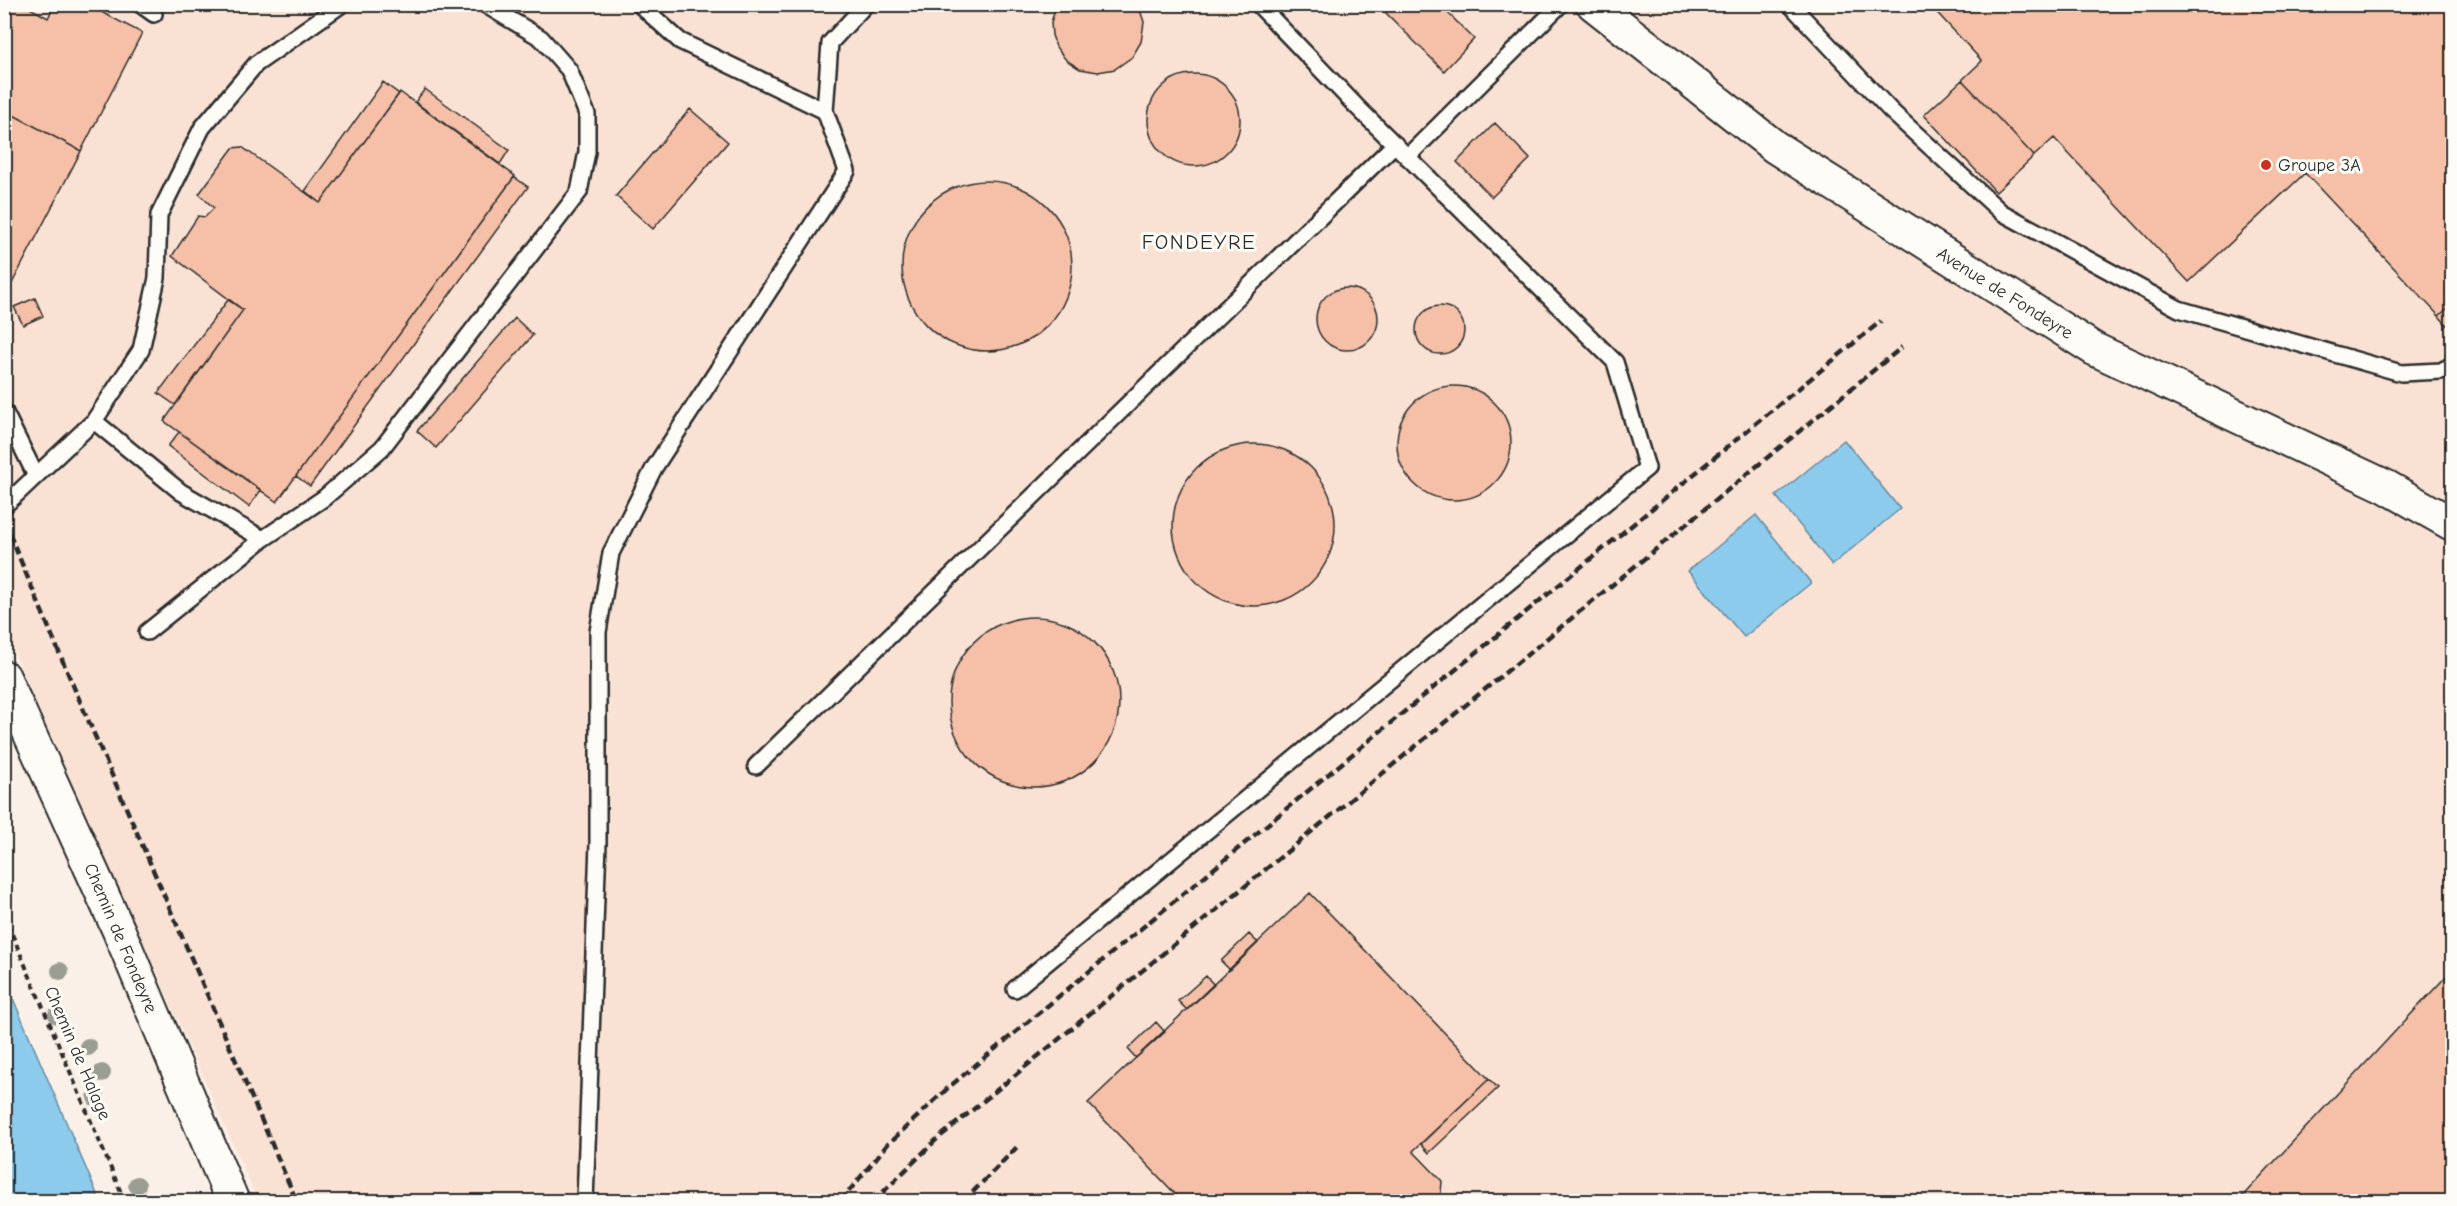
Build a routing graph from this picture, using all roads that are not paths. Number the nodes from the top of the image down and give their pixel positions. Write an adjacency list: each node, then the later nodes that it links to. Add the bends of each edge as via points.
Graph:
1 (140, 4): 10 (lane)
2 (342, 4): 16 (lane, via 256,64 202,128 159,215 157,278 141,350)
3 (484, 4): 20 (lane, via 541,38 568,70 587,114 587,152 579,192 382,448 324,498)
4 (639, 4): 11 (lane, via 681,41)
5 (866, 4): 11 (lane, via 830,43)
6 (1258, 4): 12 (lane)
7 (1561, 4): 13 (lane)
8 (1593, 4): 19 (street, Avenue de Fondeyre, via 1774,147 2094,349 2385,486)
9 (1790, 4): 14 (lane, via 1891,111 2001,212 2179,309 2400,373 2441,371)
10 (154, 14)
11 (825, 111): 26 (lane, via 847,171 654,468 611,553 598,632 598,843)
12 (1395, 144): 13 (lane); 23 (lane)
13 (1407, 157): 24 (lane, via 1615,362 1647,468)
14 (2452, 365)
15 (4, 411): 17 (lane)
16 (94, 421): 17 (lane); 20 (lane, via 181,492)
17 (36, 476): 18 (lane)
18 (4, 506)
19 (2452, 524)
20 (263, 539): 21 (lane)
21 (147, 632)
22 (4, 677): 25 (street, Chemin de Fondeyre, via 119,931)
23 (756, 766)
24 (1015, 989)
25 (233, 1202)
26 (585, 1202)

